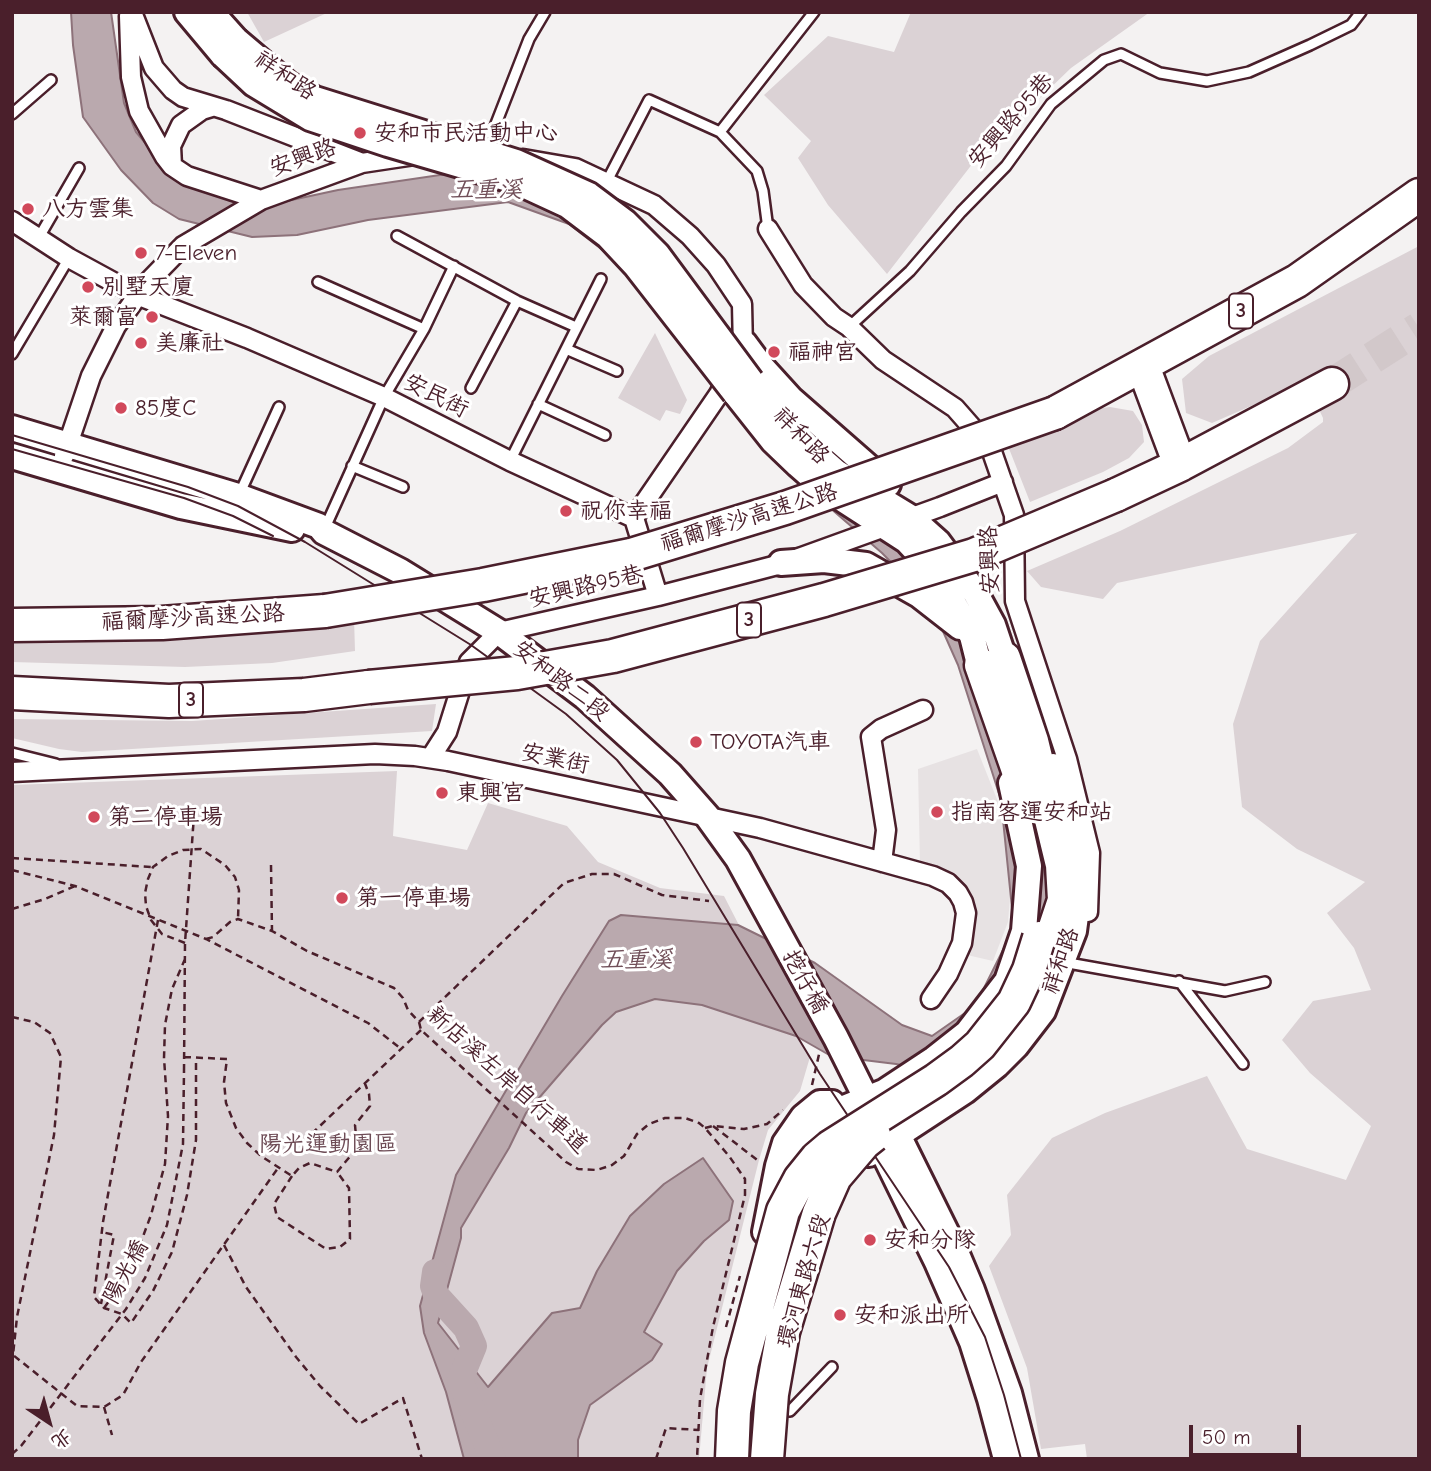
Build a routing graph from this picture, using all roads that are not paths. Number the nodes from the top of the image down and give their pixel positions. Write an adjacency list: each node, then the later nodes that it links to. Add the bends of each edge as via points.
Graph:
1 (131, 12): 9 (street, 安興路, via 163,80 183,97); 14 (street, 安興路, via 131,77 139,111)
2 (187, 12): 7 (main road, 祥和路)
3 (211, 12): 7 (main road, 祥和路)
4 (545, 12): 12 (lane, via 529,39)
5 (814, 12): 11 (lane)
6 (1361, 12): 30 (lane, 安興路95巷, via 1351,25 1310,45 1248,72 1207,81 1160,73 1121,54 1104,60 1051,104 1006,166 910,271)
7 (230, 48): 53 (main road, 祥和路, bridge, via 315,99 516,162 589,195 657,254 757,388 811,450); 53 (main road, 祥和路, bridge, via 254,84 310,118 514,181 567,205 608,236 636,266 773,441 822,486 863,511)
8 (51, 80): 10 (lane)
9 (212, 107): 13 (street, 安興路); 14 (street, via 181,125 171,146)
10 (12, 114)
11 (720, 132): 16 (lane, via 649,100); 20 (lane, via 757,171)
12 (484, 154): 13 (street, 安興路, via 407,155); 16 (street, 安興路, via 575,168)
13 (362, 163): 18 (street, 安興路)
14 (172, 166): 18 (street, 安興路)
15 (79, 168): 22 (lane)
16 (607, 181): 32 (street, 安興路, via 654,205 716,265 742,304)
17 (1419, 195): 35 (highway, 福爾摩沙高速公路 / 3, via 1297,281)
18 (256, 202): 27 (street, via 183,246)
19 (14, 227): 22 (street, 安民街)
20 (768, 229): 30 (street, 安興路, via 803,285)
21 (397, 236): 24 (lane)
22 (38, 239): 23 (street, 安民街)
23 (69, 258): 27 (street, 安民街); 34 (lane)
24 (454, 266): 28 (lane); 31 (lane)
25 (601, 279): 29 (lane)
26 (318, 282): 31 (lane)
27 (137, 295): 39 (street, 安民街); 44 (street, via 91,376)
28 (517, 301): 29 (lane); 38 (lane)
29 (576, 327): 33 (lane)
30 (849, 327): 50 (street, 安興路, via 883,360 955,408 990,449)
31 (424, 329): 39 (lane)
32 (744, 346): 54 (main road, via 791,399 896,491); 55 (street, bridge, via 719,394)
33 (566, 349): 36 (lane); 40 (lane)
34 (12, 354)
35 (1143, 366): 47 (highway); 59 (highway, 福爾摩沙高速公路 / 3, bridge, via 1055,413 785,508 631,555 325,611 162,623)
36 (618, 371)
37 (1332, 384): 47 (highway, 3)
38 (471, 388)
39 (384, 397): 46 (street, 安民街); 48 (lane)
40 (538, 404): 43 (lane); 46 (lane)
41 (279, 407): 52 (lane)
42 (12, 428): 44 (main road, 安和路二段)
43 (605, 435)
44 (68, 443): 49 (street); 52 (main road, 安和路二段)
45 (12, 456): 49 (main road, 安和路二段)
46 (510, 461): 55 (street, 安民街)
47 (1180, 465): 62 (highway, 3, bridge, via 974,555 614,656 517,673 304,695 190,701)
48 (352, 466): 51 (lane); 56 (lane)
49 (60, 470): 56 (main road, 安和路二段, via 181,506)
50 (1003, 482): 54 (street); 61 (street, 安興路, via 1014,515 1015,601)
51 (403, 487)
52 (238, 496): 56 (main road, 安和路二段, via 319,526)
53 (886, 514): 54 (main road, 祥和路); 57 (street, 安興路95巷); 61 (main road, 祥和路)
54 (910, 517): 61 (main road, 祥和路, via 938,542 975,592 993,625)
55 (634, 518): 58 (street)
56 (324, 532): 60 (main road, 安和路二段, via 400,571)
57 (781, 564): 58 (street, 安興路95巷); 61 (main road, via 824,560 866,565 919,594)
58 (658, 596): 60 (street, 安興路95巷)
59 (12, 625)
60 (499, 632): 65 (street, via 469,662 447,732); 68 (main road, 安和路二段, via 585,697 670,774)
61 (996, 652): 71 (highway, via 1032,741 1060,853 1064,900); 76 (main road, 祥和路, via 988,706 1029,866 1024,931 1007,981 985,1011 967,1033)
62 (12, 693)
63 (923, 710): 69 (street, via 871,737 886,830)
64 (12, 753): 66 (lane)
65 (431, 757): 66 (street, 安業街, via 375,754); 68 (street, 安業街)
66 (75, 769): 67 (street, 安業街)
67 (12, 772)
68 (707, 816): 69 (street, 安業街); 70 (main road, 安和路二段)
69 (882, 862): 74 (street, 安業街, via 948,883 964,902 962,943)
70 (752, 884): 78 (main road, 挖仔橋)
71 (1056, 953): 72 (lane); 77 (main road, 祥和路, via 1043,1011 1016,1046 965,1091); 86 (highway, bridge, via 1029,970 1014,1002 962,1061 830,1147 800,1180 783,1211 741,1363); 89 (highway, bridge, via 1002,1038 946,1087 864,1143 835,1177 819,1213 783,1332 772,1394)
72 (1179, 981): 73 (lane, via 1225,991); 75 (lane)
73 (1265, 982)
74 (931, 999)
75 (1243, 1064)
76 (908, 1077): 77 (main road); 78 (main road, 祥和路)
77 (932, 1112): 78 (main road, 祥和路)
78 (876, 1117): 79 (main road, via 827,1115); 80 (main road, 挖仔橋); 81 (main road, via 820,1103 803,1117 781,1154); 82 (highway, via 817,1160 802,1184); 84 (main road, 環河東路六段, via 857,1161 834,1185 826,1202 786,1341)
79 (808, 1139): 81 (main road, via 798,1148); 82 (highway)
80 (923, 1210): 90 (main road, via 972,1342); 91 (main road, via 956,1252 990,1336)
81 (768, 1222): 85 (main road, via 731,1366)
82 (783, 1251): 87 (highway, bridge, via 760,1315 749,1368); 88 (highway, via 758,1373)
83 (832, 1367): 84 (lane, via 790,1411)
84 (774, 1408): 89 (main road, 環河東路六段)
85 (721, 1459)
86 (732, 1459)
87 (745, 1459)
88 (753, 1459)
89 (769, 1459)
90 (1006, 1459)
91 (1026, 1459)

